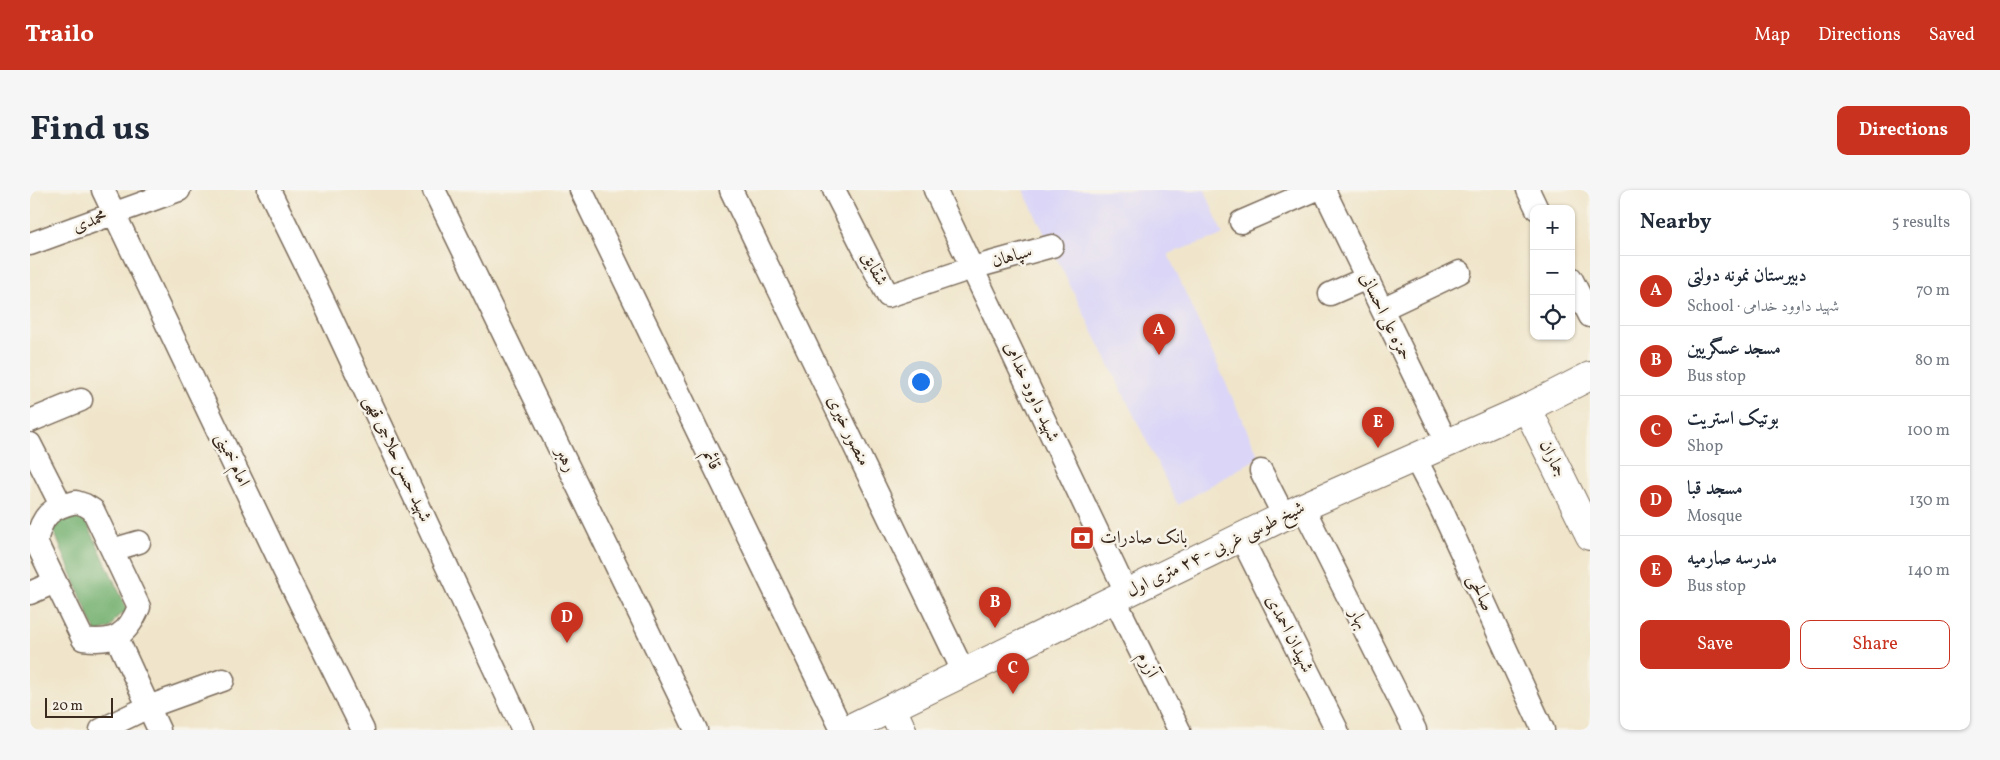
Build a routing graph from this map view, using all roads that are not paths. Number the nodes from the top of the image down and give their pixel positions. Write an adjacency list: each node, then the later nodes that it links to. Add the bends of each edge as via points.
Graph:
1 (103, 190): 13 (street, امام خمینی)
2 (178, 190): 13 (street, محمدی)
3 (269, 190): 49 (street, شهید حسن حلاجی قهی)
4 (434, 190): 50 (street, رهبر)
5 (581, 190): 51 (street, قائم)
6 (731, 190): 42 (street, منصور خیری)
7 (834, 190): 17 (street, شقایق, via 888,296)
8 (935, 190): 17 (street, شهید داوود خدامی)
9 (1315, 190): 14 (street)
10 (1324, 190): 19 (street, حمزه علی احسانی)
11 (1528, 190): 12 (street)
12 (1535, 205)
13 (114, 213): 15 (street, محمدی); 48 (street, امام خمینی)
14 (1241, 222)
15 (30, 244)
16 (1052, 246): 17 (street, سپاهان)
17 (972, 268): 40 (street, شهید داوود خدامی)
18 (1460, 272): 22 (street)
19 (1367, 278): 21 (street); 22 (street, حمزه علی احسانی)
20 (1575, 286): 23 (street)
21 (1330, 294)
22 (1382, 308): 28 (street, حمزه علی احسانی)
23 (1590, 316)
24 (1590, 376): 26 (main road, شیخ طوسی غربی - ۲۴ متری اول)
25 (81, 400): 27 (street)
26 (1527, 408): 28 (main road, شیخ طوسی غربی - ۲۴ متری اول); 34 (main road, جماران)
27 (30, 421)
28 (1446, 443): 30 (main road, شیخ طوسی غربی - ۲۴ متری اول)
29 (30, 444): 32 (street)
30 (1414, 458): 33 (main road, شیخ طوسی غربی - ۲۴ متری اول); 56 (street, صالحی, via 1439,504)
31 (1262, 471): 33 (street, بهار)
32 (61, 506): 37 (street, via 76,502 93,510); 38 (street, via 40,525 36,542)
33 (1293, 512): 35 (main road, شیخ طوسی غربی - ۲۴ متری اول); 55 (street, بهار)
34 (1590, 536)
35 (1241, 537): 40 (main road, شیخ طوسی غربی - ۲۴ متری اول); 54 (street, شهیدان احمدی)
36 (139, 542): 37 (street)
37 (112, 550): 41 (street, via 140,607 134,621)
38 (55, 582): 39 (street); 41 (street, via 83,639)
39 (30, 593)
40 (1121, 597): 42 (main road, شیخ طوسی غربی - ۲۴ متری اول); 53 (street, آزرم)
41 (116, 638): 44 (street)
42 (964, 673): 45 (main road, شیخ طوسی غربی - ۲۴ متری اول)
43 (222, 680): 44 (street)
44 (148, 707): 46 (street); 47 (street)
45 (897, 719): 52 (main road, شیخ طوسی غربی - ۲۴ متری اول)
46 (101, 730)
47 (159, 730)
48 (363, 730)
49 (523, 730)
50 (696, 730)
51 (842, 730)
52 (846, 730)
53 (1179, 730)
54 (1337, 730)
55 (1415, 730)
56 (1543, 730)

